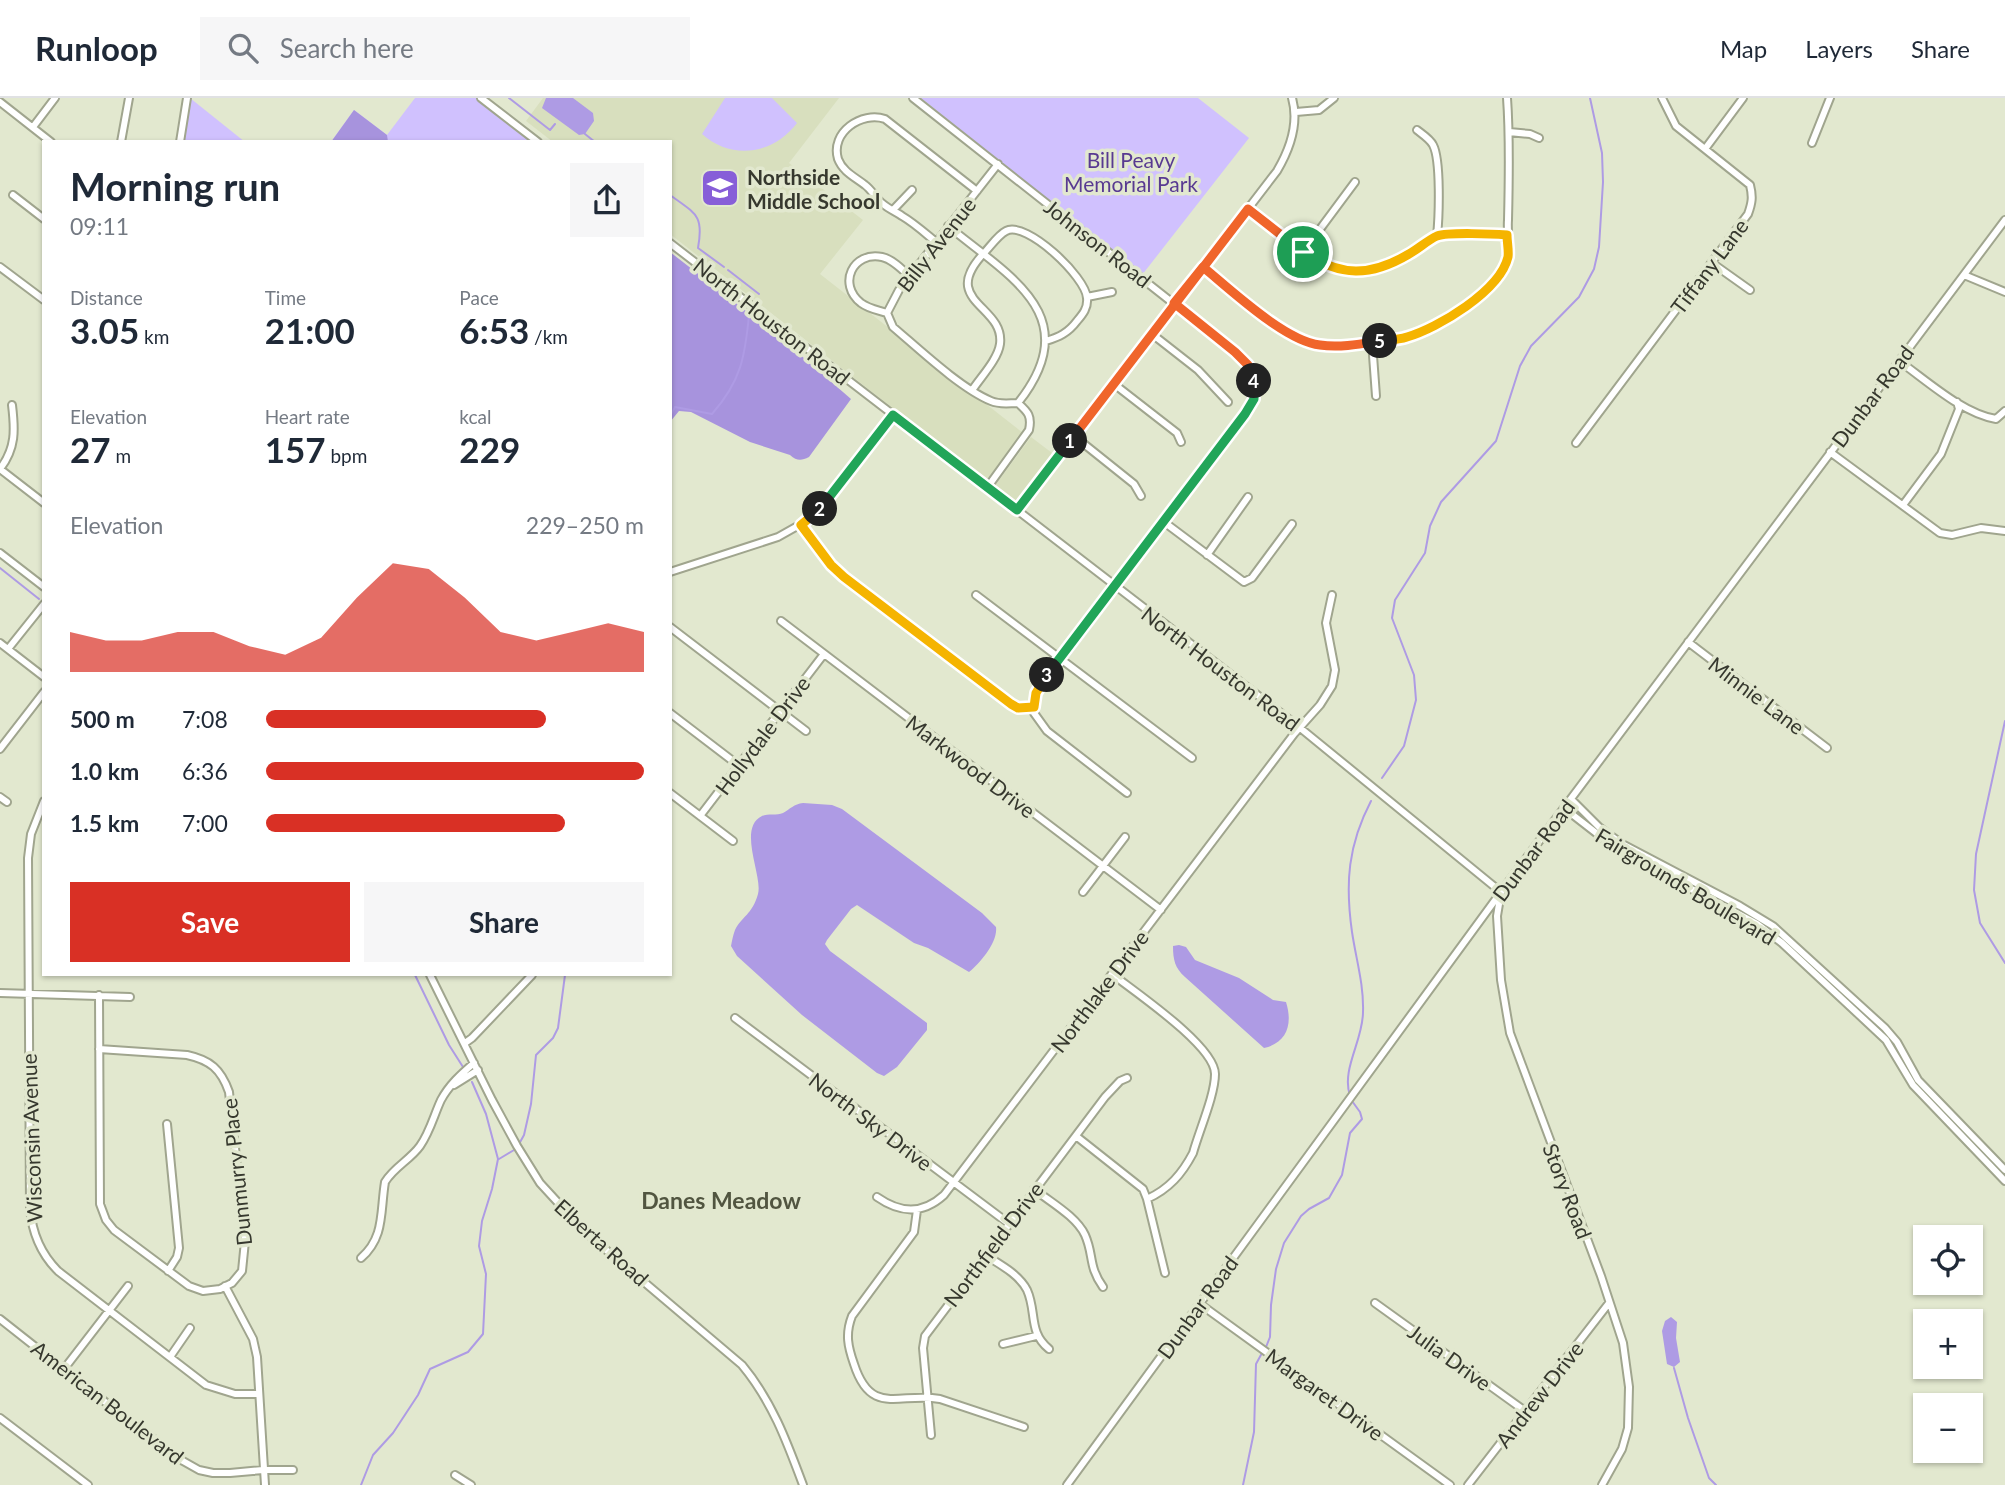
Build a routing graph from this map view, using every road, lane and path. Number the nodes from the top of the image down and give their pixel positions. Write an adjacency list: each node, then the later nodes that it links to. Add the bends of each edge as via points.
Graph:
1 (55, 98): 14 (street)
2 (129, 98): 19 (street)
3 (187, 98): 20 (street)
4 (481, 98): 21 (street)
5 (913, 98): 24 (street, Johnson Road)
6 (1292, 98): 13 (street)
7 (1335, 98): 13 (street, via 1320,110)
8 (1507, 98): 16 (street)
9 (1662, 98): 23 (street, Tiffany Lane, via 1676,126)
10 (1743, 98): 23 (street)
11 (1830, 98): 22 (street)
12 (0, 102): 14 (street)
13 (1296, 112): 29 (street, via 1285,158)
14 (33, 127): 18 (street)
15 (1417, 130): 35 (street, via 1432,142 1436,152)
16 (1509, 132): 17 (street); 34 (street)
17 (1539, 138)
18 (49, 140)
19 (121, 140)
20 (180, 140)
21 (535, 140)
22 (1812, 143)
23 (1705, 149): 40 (street, Tiffany Lane, via 1750,185 1753,196 1748,214)
24 (998, 164): 27 (street, Billy Avenue); 50 (street, Johnson Road)
25 (1355, 182): 38 (street)
26 (912, 190): 30 (street)
27 (977, 191): 30 (street, via 894,124 866,116 839,140 839,161); 33 (street, Billy Avenue)
28 (13, 195): 31 (street)
29 (1248, 209): 38 (street); 42 (street)
30 (893, 210): 36 (street)
31 (42, 217)
32 (2005, 220): 43 (street, Dunbar Road)
33 (948, 226): 36 (street, Billy Avenue); 39 (street)
34 (1507, 235): 35 (street); 54 (street, via 1508,257 1481,295 1427,330)
35 (1437, 236): 38 (street, via 1403,258 1362,270 1328,267)
36 (936, 242): 44 (street, Billy Avenue)
37 (672, 245): 64 (street, North Houston Road)
38 (1303, 252)
39 (983, 254): 48 (street, via 1005,231 1029,235 1069,266 1083,283); 53 (street, via 1033,300 1042,316); 57 (street, via 968,276 969,288 972,300 994,320 1000,346)
40 (1712, 263): 45 (street); 67 (street, Tiffany Lane)
41 (0, 267): 49 (street)
42 (1203, 267): 50 (street); 54 (street, via 1303,341 1335,346)
43 (1964, 275): 47 (street); 55 (street, Dunbar Road)
44 (909, 276): 51 (street, Billy Avenue); 51 (street, via 880,256 862,259 853,267 848,281 852,293 866,306)
45 (1749, 290)
46 (1112, 292): 48 (street)
47 (2005, 292)
48 (1087, 297): 53 (street, via 1086,310 1070,330)
49 (42, 298)
50 (1174, 303): 52 (street); 76 (street, Johnson Road, via 1248,365 1254,399)
51 (887, 313): 57 (street, Billy Avenue, via 893,327)
52 (1152, 334): 56 (street); 59 (street)
53 (1046, 341): 60 (street, via 1040,370)
54 (1372, 342): 58 (street)
55 (1899, 361): 61 (street); 68 (street, Dunbar Road)
56 (1114, 384): 65 (street); 66 (street, via 1177,433)
57 (973, 389): 60 (street, via 1000,404)
58 (1376, 396)
59 (1228, 401)
60 (1018, 402): 70 (street, via 1029,412 1029,430)
61 (1957, 402): 63 (street, via 1989,418 1996,419); 74 (street, via 1959,409 1941,454)
62 (12, 405): 69 (street, via 14,443)
63 (2005, 411)
64 (893, 415): 70 (street, North Houston Road); 78 (street, via 826,502)
65 (1074, 436): 71 (street, via 1134,484); 75 (street)
66 (1181, 442)
67 (1576, 443)
68 (1830, 452): 74 (street); 90 (street, Dunbar Road)
69 (0, 469): 73 (street)
70 (987, 488): 75 (street, North Houston Road)
71 (1141, 496)
72 (1248, 497): 81 (street)
73 (42, 501)
74 (1903, 505): 79 (street, via 1945,536 1981,528)
75 (1017, 510): 84 (street, North Houston Road)
76 (1164, 522): 81 (street); 84 (street, Johnson Road)
77 (1292, 524): 81 (street, via 1244,582)
78 (801, 525): 82 (street, via 778,537); 97 (street, via 844,577 1011,704)
79 (2005, 531)
80 (0, 553): 83 (street)
81 (1207, 555)
82 (672, 571)
83 (42, 585)
84 (1114, 586): 94 (street, Johnson Road); 100 (street, North Houston Road)
85 (976, 595): 94 (street)
86 (1332, 595): 100 (street, Northlake Drive, via 1326,623 1335,670 1332,686)
87 (42, 606): 92 (street)
88 (781, 621): 93 (street, Markwood Drive)
89 (672, 629): 98 (street)
90 (1688, 642): 103 (street, Minnie Lane); 110 (street, Dunbar Road)
91 (0, 643): 92 (street)
92 (8, 649): 95 (street)
93 (824, 654): 98 (street, Hollydale Drive); 117 (street, Markwood Drive)
94 (1060, 659): 97 (street, Johnson Road, via 1040,685); 105 (street)
95 (42, 675)
96 (42, 694): 102 (street)
97 (1034, 707): 107 (street, via 1047,732)
98 (779, 710): 101 (street); 106 (street, Hollydale Drive)
99 (672, 715): 106 (street)
100 (1299, 727): 119 (street, North Houston Road); 120 (street, Northlake Drive)
101 (806, 731)
102 (3, 738): 104 (street)
103 (1827, 748)
104 (0, 749)
105 (1192, 758)
106 (738, 765): 114 (street, Hollydale Drive)
107 (1127, 793)
108 (672, 795): 114 (street)
109 (0, 797): 111 (street)
110 (1571, 799): 113 (street, Dunbar Road); 121 (street, Fairgrounds Boulevard, via 1622,844 1761,918 1787,937)
111 (7, 802)
112 (42, 805): 126 (street, Wisconsin Avenue, via 28,859)
113 (1564, 808): 119 (street, Dunbar Road); 121 (street, Fairgrounds Boulevard, via 1618,850 1758,924)
114 (700, 816): 116 (street)
115 (1125, 838): 117 (street)
116 (733, 841)
117 (1103, 866): 118 (street); 120 (street, Markwood Drive)
118 (1083, 892)
119 (1501, 892): 152 (street, Story Road, via 1497,916 1500,980 1510,1033); 153 (street, Dunbar Road)
120 (1161, 910): 122 (street, Northlake Drive)
121 (1814, 968): 136 (street, Fairgrounds Boulevard, via 1891,1035 1918,1080); 137 (street, Fairgrounds Boulevard, via 1886,1040 1913,1085)
122 (1112, 974): 138 (street, Northlake Drive); 141 (street, via 1193,1039 1208,1055 1215,1074 1188,1163 1168,1188)
123 (431, 976): 130 (street, Elberta Road)
124 (531, 976): 130 (street)
125 (0, 993): 126 (street)
126 (28, 993): 127 (street); 154 (street, Wisconsin Avenue, via 31,1224 48,1261)
127 (99, 995): 128 (street); 131 (street)
128 (130, 997)
129 (735, 1018): 138 (street, North Sky Drive)
130 (465, 1043): 132 (street, Elberta Road)
131 (99, 1049): 146 (street, via 100,1204 114,1230); 149 (street, Dunmurry Place, via 187,1055 201,1058 221,1072 229,1092 245,1241 242,1271)
132 (476, 1067): 145 (street, via 455,1079 422,1144 385,1182 378,1236); 174 (street, Elberta Road, via 528,1165 569,1217 752,1377 775,1415)
133 (1127, 1078): 135 (street, Northfield Drive, via 1105,1097)
134 (167, 1124): 146 (street, via 179,1248)
135 (1076, 1136): 139 (street, Northfield Drive); 141 (street, via 1137,1182)
136 (2005, 1171)
137 (2005, 1181)
138 (954, 1183): 142 (street, Northlake Drive, via 929,1206); 143 (street, North Sky Drive)
139 (1034, 1189): 143 (street, Northfield Drive); 150 (street, via 1081,1228 1093,1273)
140 (877, 1197): 142 (street, via 890,1206)
141 (1147, 1199): 147 (street)
142 (917, 1210): 163 (street, via 914,1232 852,1316 847,1334 858,1376 869,1393 889,1400)
143 (1008, 1223): 144 (street, Northfield Drive)
144 (985, 1255): 157 (street, via 1026,1289); 163 (street, Northfield Drive, via 925,1336)
145 (361, 1258)
146 (168, 1271): 149 (street, via 203,1291)
147 (1165, 1273)
148 (128, 1286): 154 (street)
149 (225, 1286): 162 (street, via 253,1339)
150 (1103, 1287)
151 (1375, 1303): 164 (street, Julia Drive)
152 (1609, 1303): 164 (street, Andrew Drive); 178 (street, Story Road, via 1623,1343 1629,1409 1622,1449)
153 (1200, 1304): 175 (street, Dunbar Road); 176 (street, Margaret Drive)
154 (109, 1311): 160 (street, Wisconsin Avenue); 161 (street)
155 (0, 1318): 161 (street, American Boulevard)
156 (190, 1328): 160 (street)
157 (1036, 1336): 158 (street); 159 (street)
158 (1003, 1344)
159 (1049, 1349)
160 (170, 1357): 162 (street, Wisconsin Avenue, via 220,1391)
161 (64, 1369): 168 (street, American Boulevard, via 199,1470)
162 (259, 1394): 168 (street)
163 (928, 1397): 166 (street); 167 (street, Northfield Drive)
164 (1525, 1410): 177 (street, Andrew Drive)
165 (0, 1418): 171 (street)
166 (1024, 1427)
167 (931, 1435)
168 (263, 1469): 169 (street, American Boulevard); 172 (street)
169 (293, 1470)
170 (456, 1475): 173 (street)
171 (88, 1485)
172 (264, 1485)
173 (471, 1485)
174 (803, 1485)
175 (1067, 1485)
176 (1450, 1485)
177 (1468, 1485)
178 (1602, 1485)

